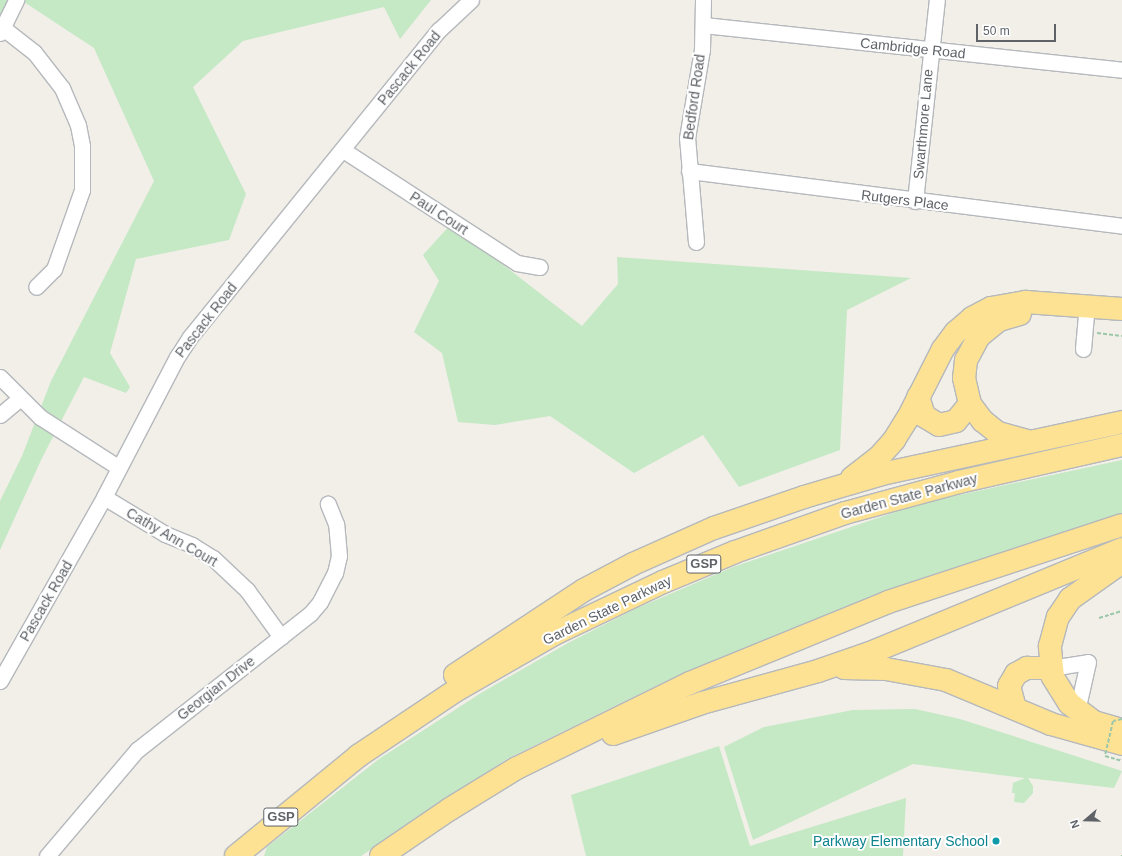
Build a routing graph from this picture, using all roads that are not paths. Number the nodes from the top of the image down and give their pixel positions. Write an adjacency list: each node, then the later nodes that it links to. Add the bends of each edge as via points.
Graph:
1 (16, 0): 6 (street)
2 (471, 0): 9 (street, Pascack Road, via 439,30)
3 (703, 0): 5 (street, Bedford Road)
4 (937, 0): 7 (street, Swarthmore Lane)
5 (704, 25): 7 (street, Cambridge Road); 10 (street, Bedford Road, via 689,118)
6 (1, 30): 15 (street, via 34,52 62,88 78,125 82,146 82,190 54,269)
7 (930, 50): 8 (street, Cambridge Road); 11 (street, Swarthmore Lane)
8 (1122, 70)
9 (343, 150): 14 (street, Paul Court, via 517,263); 28 (street, Pascack Road, via 176,356)
10 (689, 171): 11 (street, Rutgers Place); 13 (street, Bedford Road)
11 (915, 202): 12 (street, Rutgers Place)
12 (1122, 226)
13 (696, 242)
14 (540, 266)
15 (36, 286)
16 (1122, 309): 21 (highway, via 1026,302 991,308 972,318 948,341)
17 (1122, 320): 18 (highway)
18 (1086, 325): 19 (street); 23 (highway, via 1015,315 992,324 974,343 966,360 964,378)
19 (1083, 349)
20 (0, 377): 22 (street)
21 (918, 397): 23 (highway, via 924,416 939,425 956,421); 29 (highway, via 902,429 886,450)
22 (20, 398): 24 (street); 28 (street, via 62,432)
23 (970, 404): 26 (highway, via 994,430 1007,437)
24 (0, 415)
25 (1122, 422): 26 (highway)
26 (1030, 441): 29 (highway)
27 (1122, 445): 43 (highway, Garden State Parkway / GSP, via 913,493 809,525 698,567 591,615 488,671 396,730)
28 (118, 467): 30 (street, Pascack Road)
29 (838, 486): 43 (highway, via 775,506 683,541 584,590 386,723)
30 (104, 497): 35 (street, Cathy Ann Court, via 165,534 213,558 247,590); 38 (street, Pascack Road)
31 (328, 504): 35 (street, Georgian Drive, via 339,540 335,573 320,602)
32 (1122, 525): 44 (highway, via 888,602 690,683 550,751)
33 (1122, 549): 37 (highway, via 894,644)
34 (1122, 562): 36 (highway, via 1079,591 1063,608 1051,637)
35 (281, 637): 46 (street, Georgian Drive, via 133,754)
36 (1051, 668): 39 (highway, via 1062,696); 39 (street, via 1088,662); 40 (highway, via 1027,668 1016,674 1009,692)
37 (818, 671): 40 (highway, via 867,668 927,675 966,687); 44 (highway, via 716,698 642,722)
38 (0, 681)
39 (1079, 701): 41 (highway, via 1094,722)
40 (1015, 708): 42 (highway, via 1072,731)
41 (1122, 730)
42 (1122, 744)
43 (327, 779): 45 (highway, Garden State Parkway / GSP)
44 (450, 809): 47 (highway)
45 (237, 855)
46 (47, 856)
47 (381, 856)

